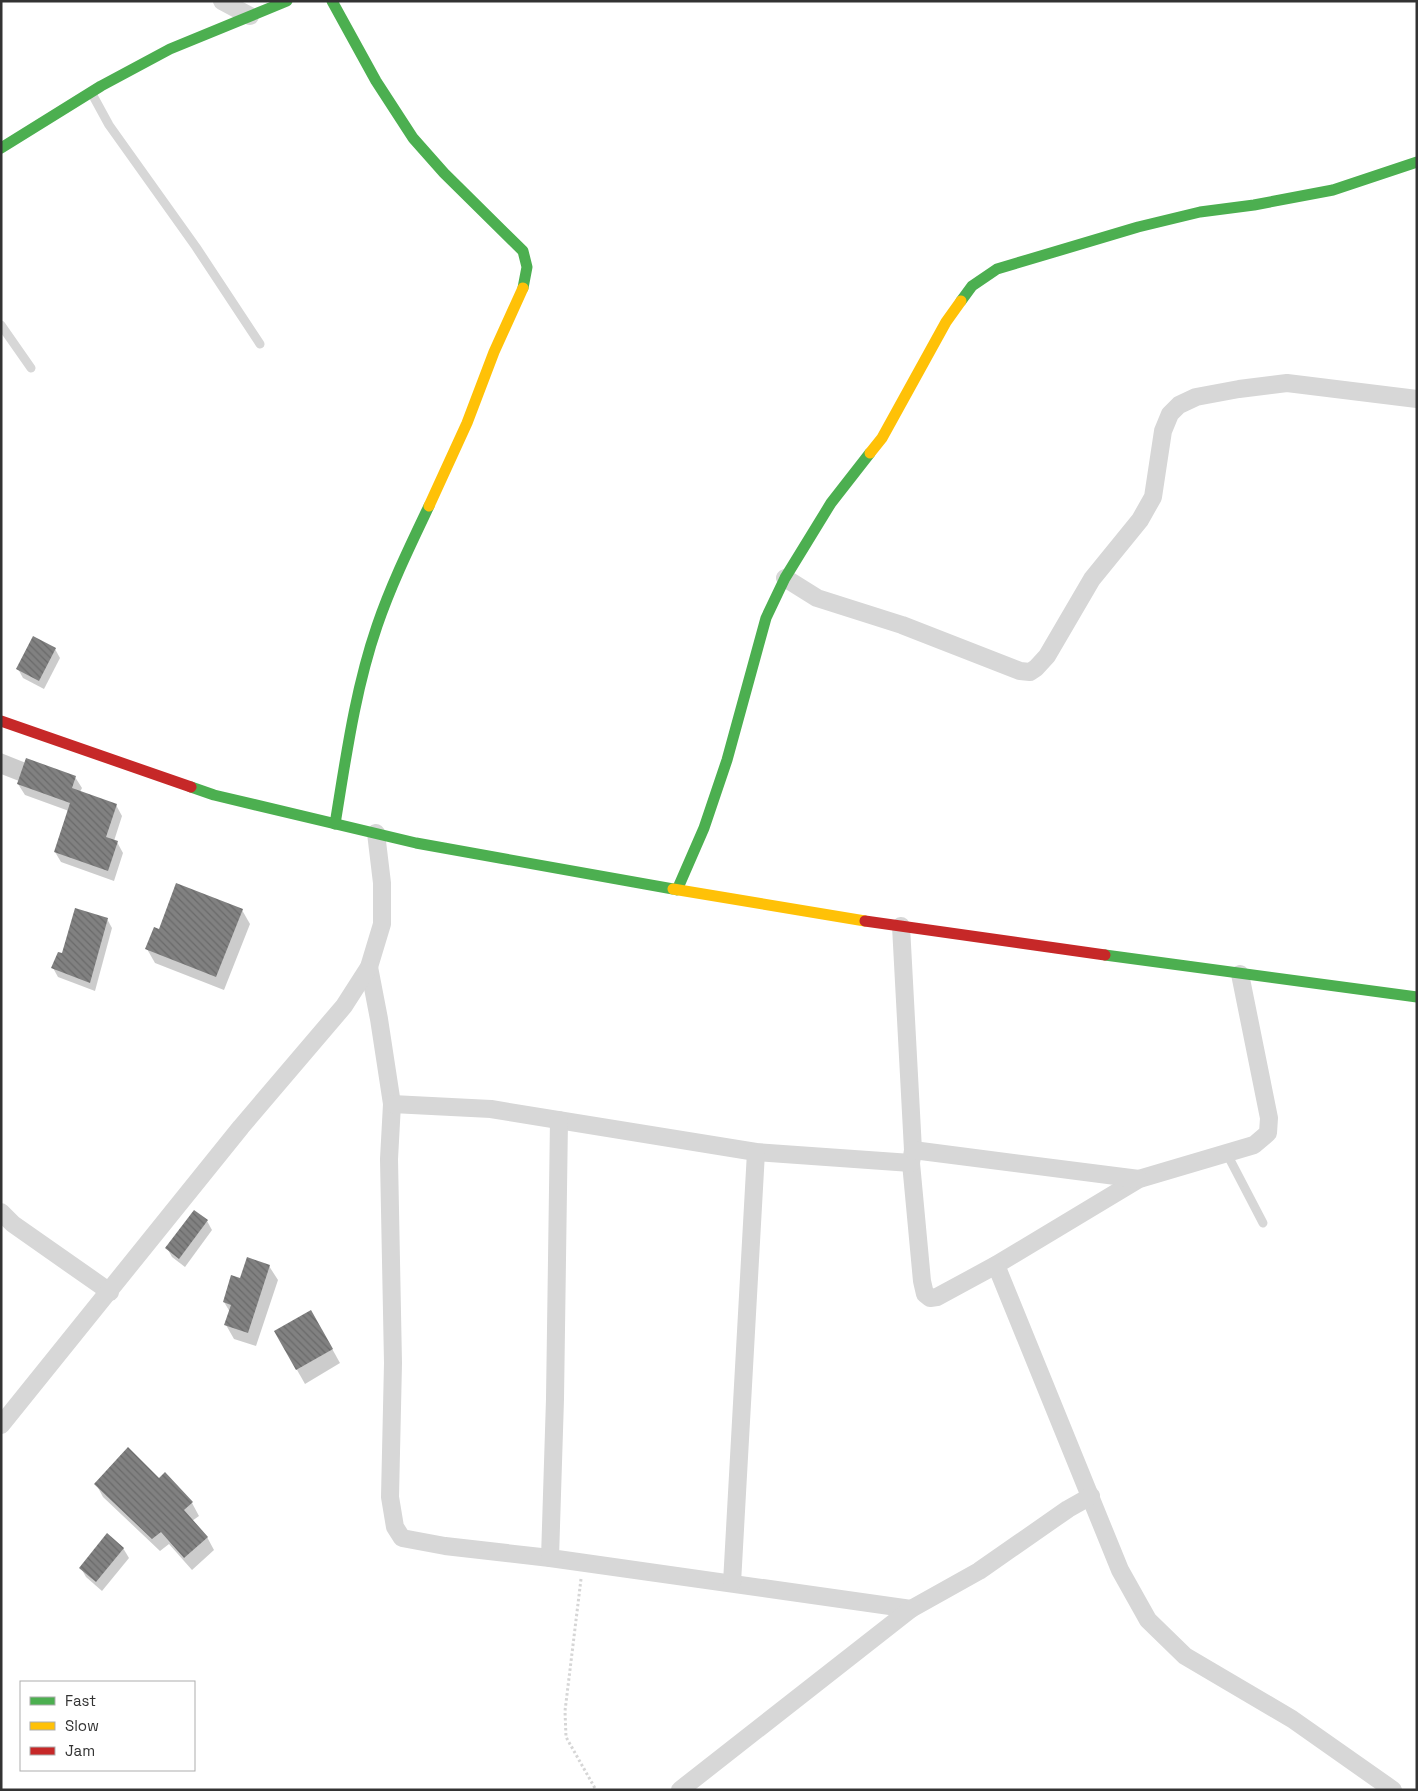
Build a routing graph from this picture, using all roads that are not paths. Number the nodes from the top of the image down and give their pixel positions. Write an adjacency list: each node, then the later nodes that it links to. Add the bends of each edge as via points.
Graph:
1 (222, 1): 4 (street)
2 (287, 1): 4 (street)
3 (332, 1): 14 (street, via 400,120 426,154 512,239 525,255 527,272 525,285 491,358 470,420 388,597 370,645 357,696)
4 (250, 16): 5 (street, via 170,49)
5 (91, 92): 6 (street); 9 (lane, via 109,125)
6 (1, 148)
7 (1417, 162): 12 (street, via 1333,190 1146,224 997,269 972,286 946,322 882,438 831,504)
8 (1, 325): 10 (lane)
9 (260, 344)
10 (31, 368)
11 (1417, 398): 12 (street, via 1287,383 1239,389 1179,405 1170,414 1163,431 1153,497 1145,512 1092,579 1047,656 1030,672 817,598)
12 (785, 578): 16 (street, via 766,618 727,760 704,828)
13 (1, 721): 14 (street, via 214,795)
14 (335, 824): 15 (street)
15 (376, 834): 16 (street); 18 (street, via 382,883 382,924)
16 (677, 890): 17 (street)
17 (901, 926): 19 (street); 25 (street)
18 (369, 967): 21 (street); 30 (street, via 344,1006 241,1127)
19 (1240, 974): 20 (street); 24 (street, via 1270,1118 1268,1133 1254,1145)
20 (1417, 997)
21 (392, 1104): 22 (street, via 492,1109); 33 (street, via 389,1159 393,1363 390,1496 395,1527 402,1538)
22 (559, 1120): 23 (street); 33 (street)
23 (756, 1152): 25 (street); 34 (street)
24 (1226, 1152): 26 (street); 28 (lane)
25 (912, 1156): 26 (street); 29 (street, via 925,1294 930,1298 937,1297)
26 (1139, 1179): 29 (street)
27 (1, 1212): 30 (street)
28 (1263, 1223)
29 (996, 1266): 32 (street)
30 (110, 1292): 31 (street)
31 (1, 1424)
32 (1091, 1496): 35 (street, via 978,1571); 37 (street, via 1120,1570 1148,1620 1185,1656 1292,1720)
33 (550, 1558): 34 (street)
34 (732, 1583): 35 (street)
35 (911, 1609): 36 (street)
36 (680, 1790)
37 (1393, 1790)

